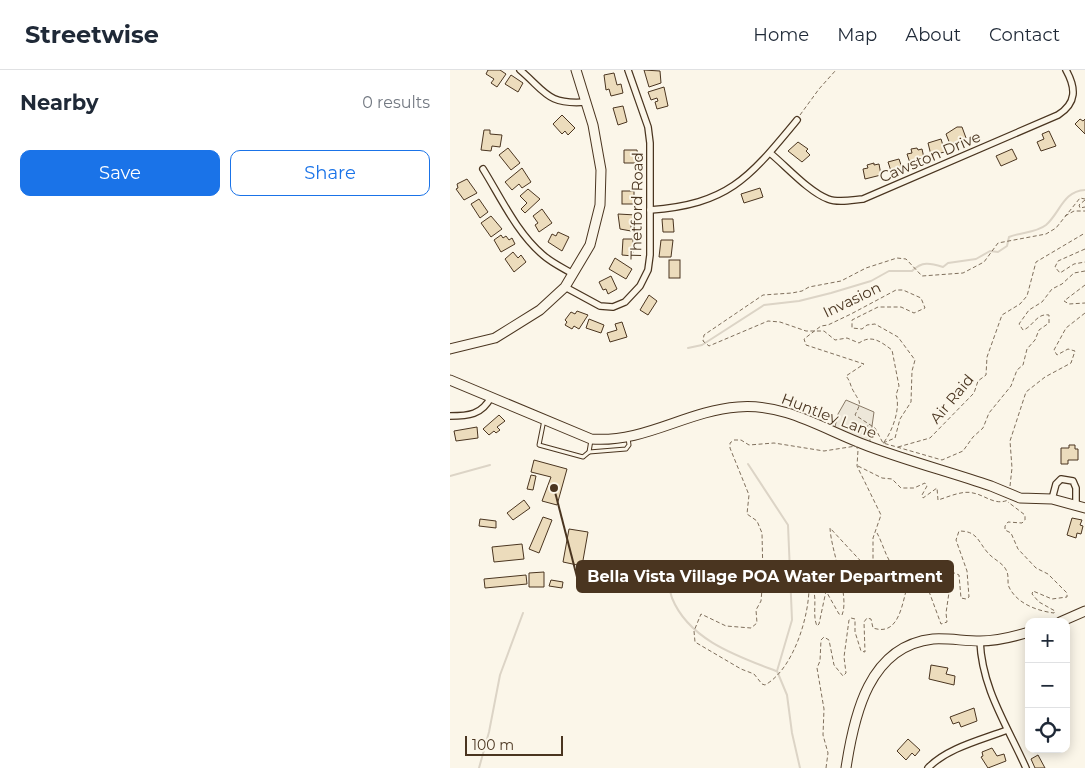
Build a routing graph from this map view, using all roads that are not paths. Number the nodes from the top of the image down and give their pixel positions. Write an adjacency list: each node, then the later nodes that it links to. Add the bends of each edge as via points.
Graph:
1 (520, 70): 5 (street, via 553,100 568,104)
2 (576, 70): 5 (street)
3 (628, 70): 9 (street, Thetford Road, via 648,127)
4 (1066, 70): 7 (street, Cawston Drive, via 1072,81 1072,99 1068,108 1058,115 862,199 828,199)
5 (586, 102): 10 (street, via 599,147 602,190 590,245)
6 (797, 120): 7 (street)
7 (770, 153): 9 (street, via 728,191 676,208)
8 (483, 169): 10 (street, via 535,248)
9 (650, 210): 11 (street, Thetford Road, via 648,270 633,295 613,307 600,306)
10 (573, 274): 11 (street)
11 (566, 287): 12 (street, via 513,329 494,338)
12 (450, 349)
13 (450, 380): 14 (street, Huntley Lane)
14 (490, 397): 15 (street, via 483,410); 16 (street, Huntley Lane)
15 (450, 416)
16 (544, 419): 18 (street, Huntley Lane); 19 (lane, via 539,445 583,457)
17 (628, 437): 18 (street, Huntley Lane); 19 (lane, via 626,449); 20 (street, Huntley Lane, via 714,410 763,406 791,413 869,447 1020,498)
18 (591, 439): 19 (lane)
19 (588, 452)
20 (1052, 499): 21 (street, Huntley Lane); 21 (street, via 1056,484 1061,480 1073,481)
21 (1081, 507)
22 (1085, 611): 23 (street)
23 (1069, 618)
24 (1025, 633): 25 (street)
25 (980, 641): 26 (street, via 981,660 991,697); 27 (street, via 915,642 890,656 876,673 859,708)
26 (1007, 730): 28 (street, via 950,752); 29 (street)
27 (846, 768)
28 (928, 768)
29 (1026, 768)

